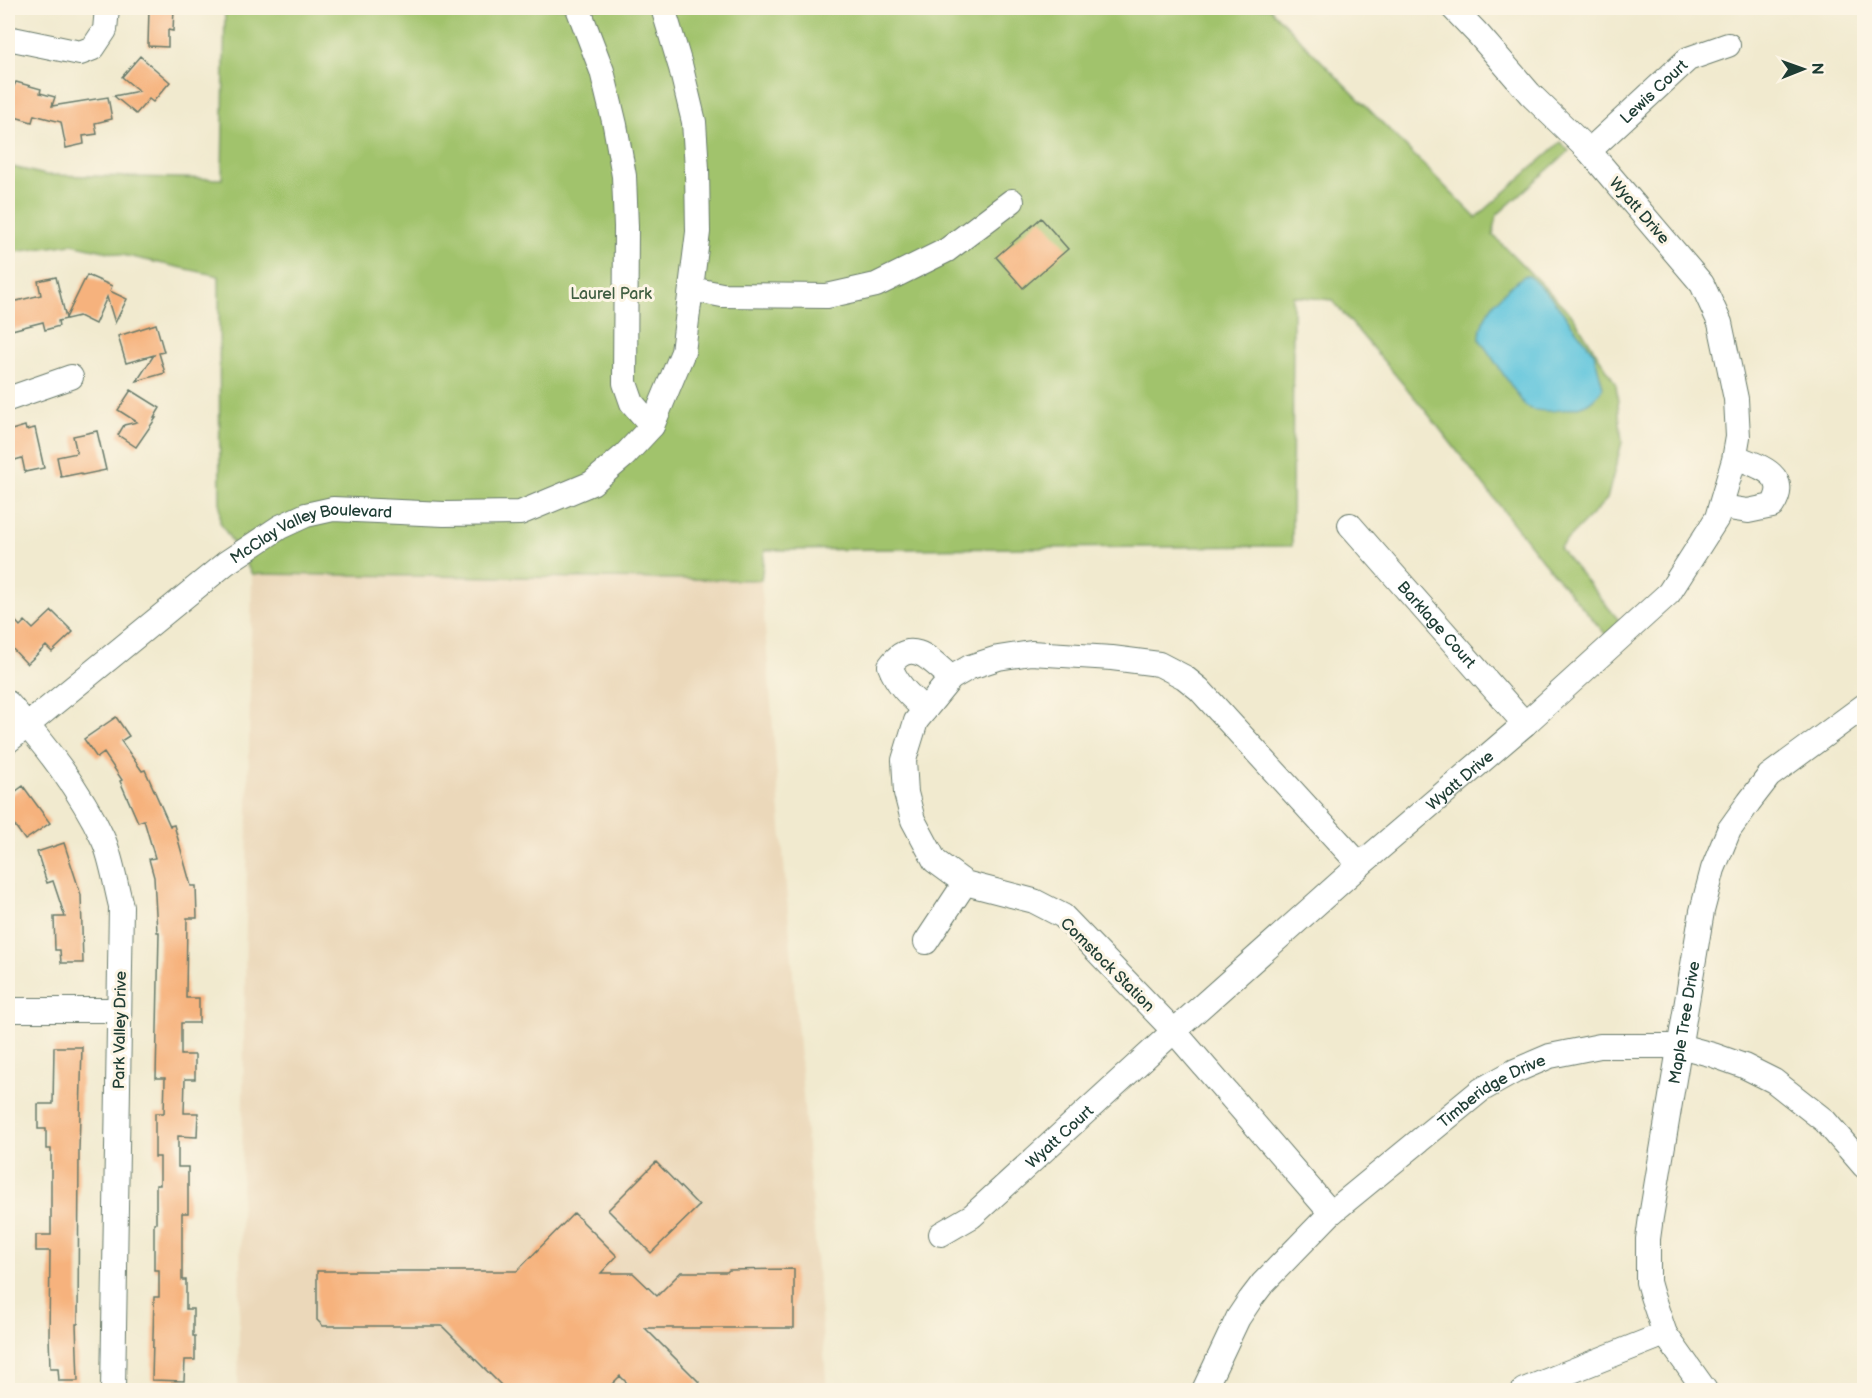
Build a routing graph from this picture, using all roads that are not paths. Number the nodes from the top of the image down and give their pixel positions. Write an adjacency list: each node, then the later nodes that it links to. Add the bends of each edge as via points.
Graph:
1 (107, 8): 5 (street, via 105,30 93,48 80,53)
2 (578, 8): 12 (street, via 602,71 624,176 625,383 633,403)
3 (663, 8): 9 (street, via 694,122 698,232)
4 (1453, 8): 7 (street, Wyatt Drive, via 1530,94)
5 (8, 38)
6 (1728, 45): 7 (street, Lewis Court, via 1688,59)
7 (1589, 151): 13 (street, Wyatt Drive, via 1702,284 1720,323 1736,399)
8 (1012, 201): 9 (street, via 947,250 876,285 827,296 722,295)
9 (691, 289): 12 (street, via 683,352)
10 (71, 377): 11 (street)
11 (8, 399)
12 (652, 426): 21 (street, McClay Valley Boulevard, via 592,483 520,513 333,509 280,526 132,638)
13 (1735, 457): 14 (street, Wyatt Drive); 14 (street, via 1764,468 1775,477 1778,498 1773,506 1748,511)
14 (1722, 507): 20 (street, Wyatt Drive, via 1669,593)
15 (1350, 525): 20 (street, Barklage Court)
16 (951, 678): 19 (street, Comstock Station); 19 (street, via 919,653 910,651 897,656 890,666 894,676); 23 (street, Comstock Station, via 998,658 1031,653 1159,664 1199,689)
17 (8, 703): 21 (street, Park Valley Drive)
18 (1864, 706): 29 (street, Maple Tree Drive, via 1769,776 1729,830 1702,911)
19 (925, 710): 24 (street, Comstock Station, via 916,721 904,760 906,793 913,820 935,861)
20 (1525, 724): 23 (street, Wyatt Drive)
21 (28, 726): 22 (street, McClay Valley Boulevard); 27 (street, Park Valley Drive, via 71,783 104,841 121,906)
22 (8, 741)
23 (1360, 865): 28 (street, Wyatt Drive)
24 (965, 883): 25 (street); 28 (street, Comstock Station, via 1034,901 1062,916)
25 (926, 942)
26 (8, 1010): 27 (street)
27 (119, 1010): 34 (street, Park Valley Drive)
28 (1174, 1031): 31 (street, Comstock Station); 32 (street, Wyatt Court, via 972,1216)
29 (1680, 1046): 30 (street, Timberidge Drive, via 1744,1066 1774,1081 1825,1121); 31 (street, Timberidge Drive, via 1580,1049 1515,1071 1481,1090); 33 (street, Maple Tree Drive, via 1648,1239 1648,1282)
30 (1864, 1166)
31 (1330, 1213): 35 (street, Timberidge Drive, via 1250,1300)
32 (941, 1234)
33 (1665, 1334): 36 (street); 37 (street, Maple Tree Drive)
34 (113, 1390)
35 (1204, 1390)
36 (1524, 1390)
37 (1705, 1390)

